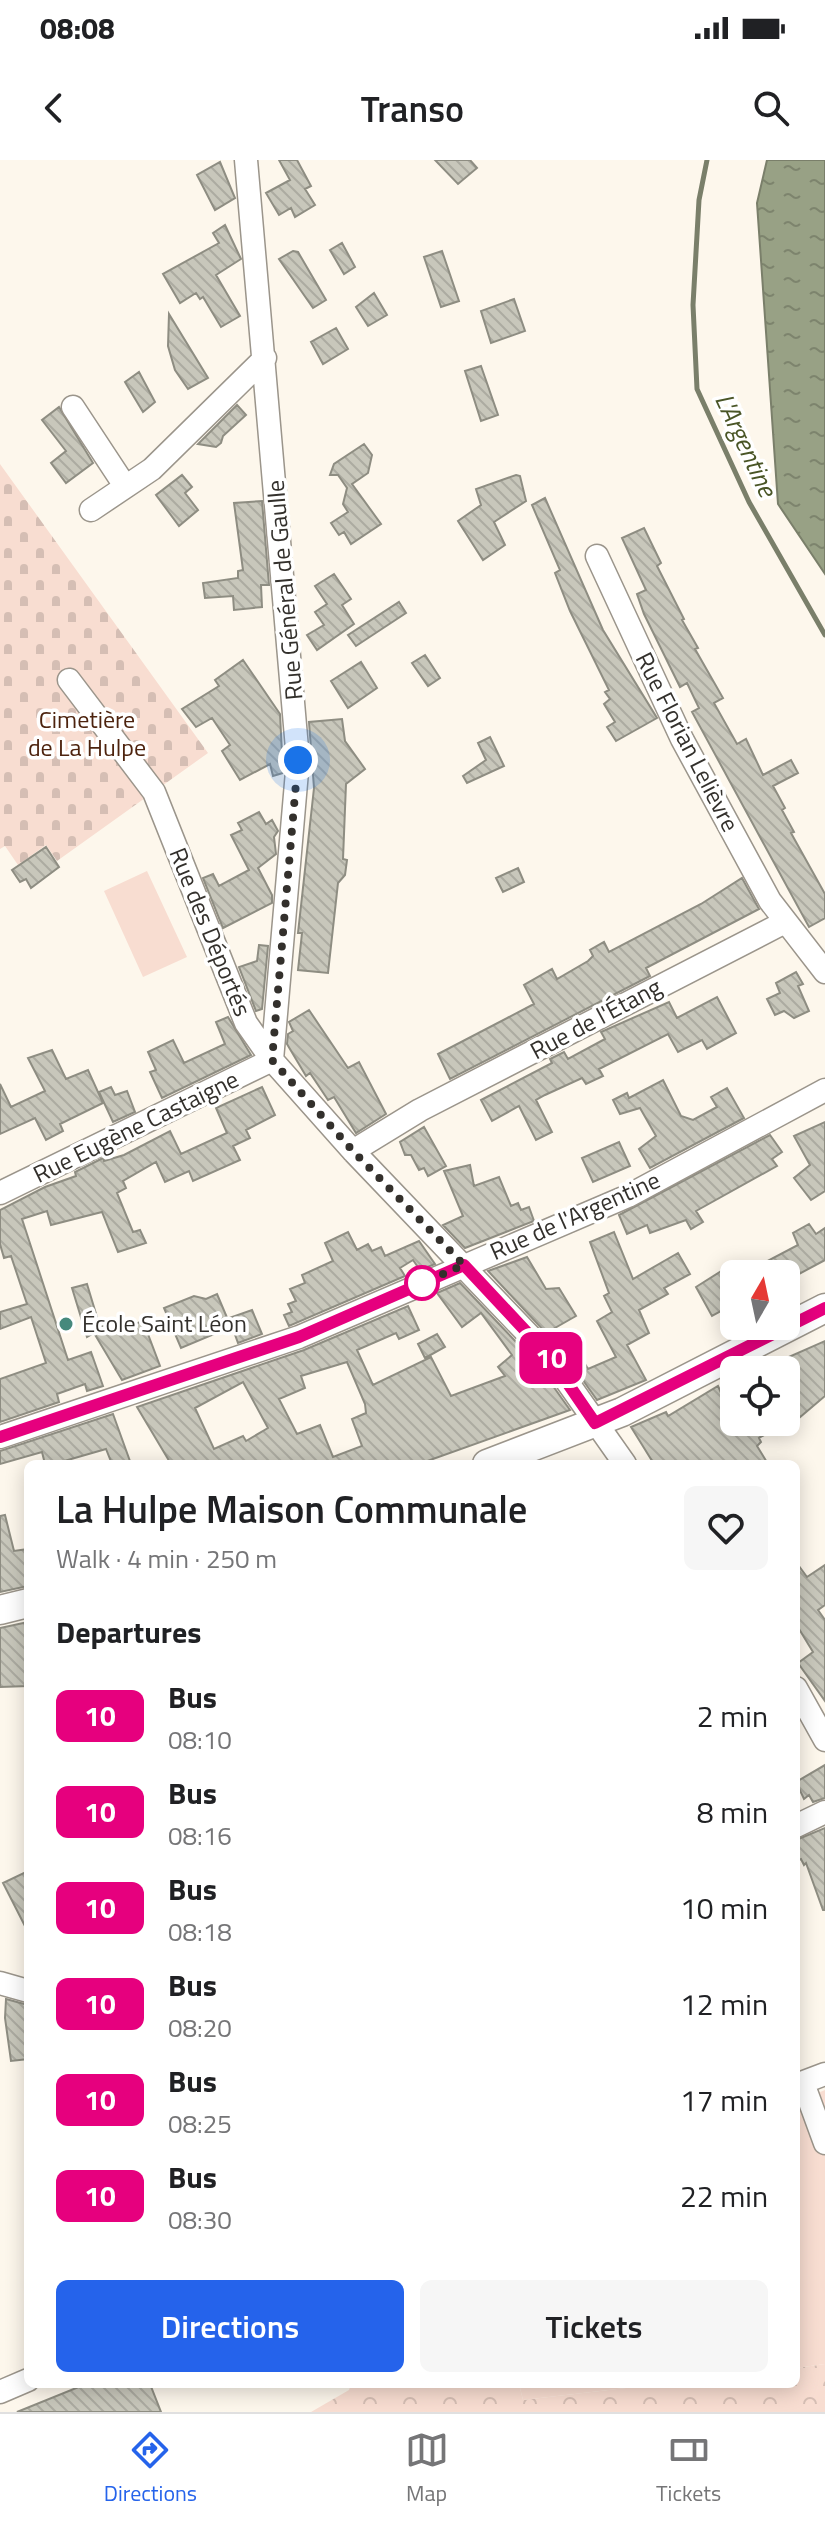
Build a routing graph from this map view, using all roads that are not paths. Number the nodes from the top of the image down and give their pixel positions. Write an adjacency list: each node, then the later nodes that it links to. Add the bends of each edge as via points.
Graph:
1 (246, 160): 2 (street, Rue Général de Gaulle)
2 (265, 358): 4 (street, via 152,469); 10 (street, Rue Général de Gaulle, via 298,760)
3 (73, 407): 4 (street)
4 (125, 486): 5 (street)
5 (91, 510)
6 (597, 556): 8 (street, Rue Florian Lelièvre, via 682,739)
7 (69, 680): 10 (street, Rue des Déportés, via 154,792 246,1023)
8 (785, 922): 9 (street); 12 (street, Rue de l'Étang, via 420,1110)
9 (825, 972)
10 (272, 1060): 12 (street, Rue des Déportés); 13 (street, Rue Eugène Castaigne)
11 (825, 1090): 14 (street, Rue de l'Argentine, via 628,1196)
12 (353, 1151): 14 (street, Rue des Déportés)
13 (0, 1193)
14 (464, 1265): 16 (street, Rue des Déportés, via 549,1356); 17 (street, Rue de l'Argentine, via 299,1337)
15 (825, 1308): 16 (main road)
16 (595, 1423): 18 (main road); 19 (street, Rue des Déportés)
17 (0, 1437)
18 (500, 1460)
19 (622, 1460)
20 (24, 1604): 21 (main road)
21 (0, 1610)
22 (800, 1695): 23 (street)
23 (825, 1740)
24 (825, 1812): 25 (street)
25 (800, 1824)
26 (0, 1983): 27 (street)
27 (24, 1990)
28 (825, 2074): 29 (street)
29 (800, 2084): 30 (street)
30 (825, 2143)
31 (24, 2382): 32 (street)
32 (0, 2392)

